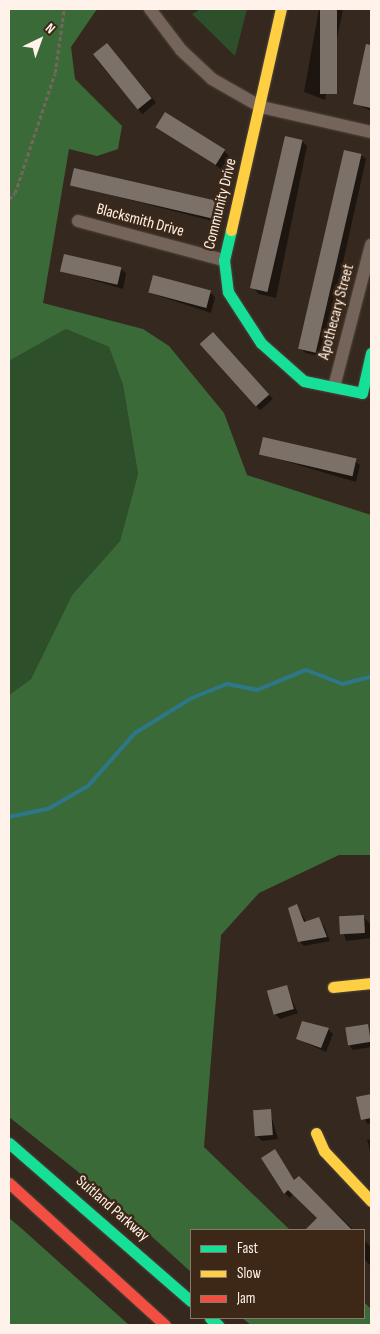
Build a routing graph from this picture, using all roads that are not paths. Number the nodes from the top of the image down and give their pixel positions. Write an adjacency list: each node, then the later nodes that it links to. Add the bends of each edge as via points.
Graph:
1 (150, 9): 3 (street, via 181,50 212,79)
2 (281, 9): 3 (main road, Community Drive)
3 (261, 107): 4 (street); 7 (main road, Community Drive)
4 (371, 132)
5 (78, 221): 7 (street, Blacksmith Drive)
6 (371, 245): 9 (street, Apothecary Street)
7 (224, 260): 9 (main road, Community Drive, via 228,292 261,343 304,381)
8 (371, 354): 9 (main road, Community Drive, via 362,393)
9 (334, 387)
10 (371, 983): 11 (main road)
11 (333, 987)
12 (316, 1133): 15 (main road, via 324,1151)
13 (9, 1144): 16 (main road, Suitland Parkway)
14 (9, 1183): 17 (main road)
15 (371, 1200)
16 (190, 1300)
17 (165, 1325)

